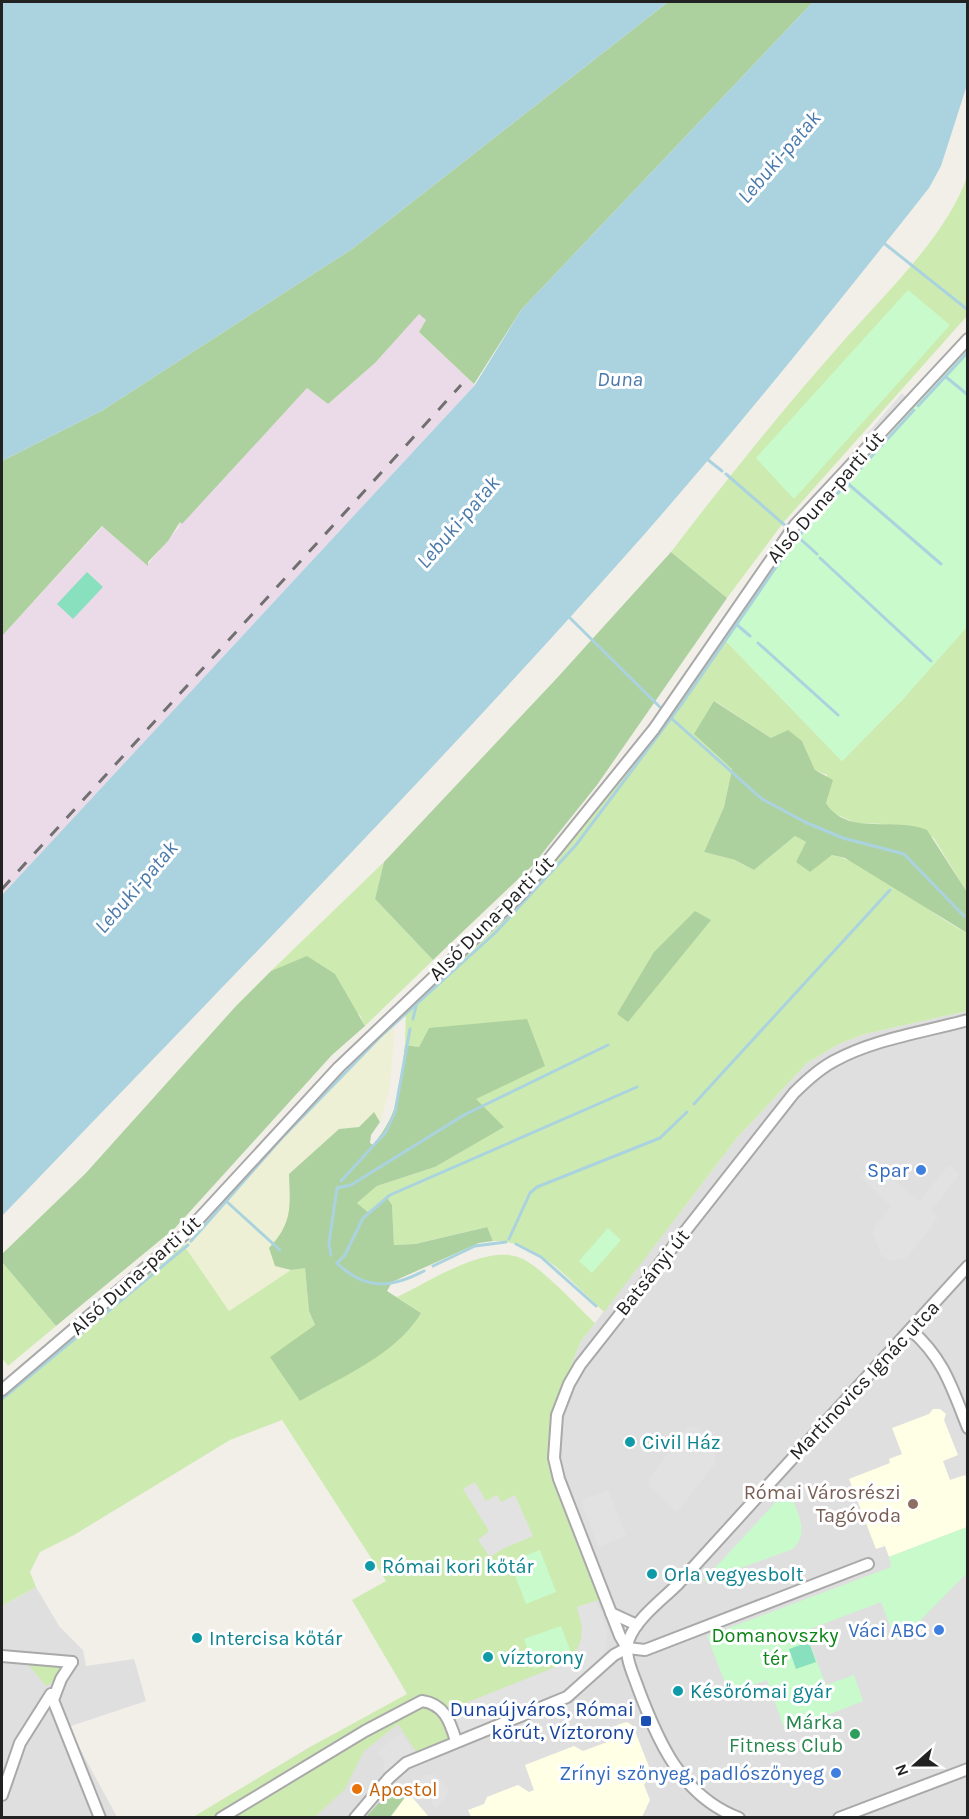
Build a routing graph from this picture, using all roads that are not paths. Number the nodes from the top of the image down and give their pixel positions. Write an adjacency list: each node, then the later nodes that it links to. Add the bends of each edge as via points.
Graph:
1 (968, 339): 5 (street, Alsó Duna-parti út, via 795,525 665,712 519,896 339,1067 184,1235)
2 (968, 1020): 8 (street, Batsányi út, via 854,1051 814,1074 794,1093 580,1365 557,1415 554,1458)
3 (968, 1266): 4 (street, Martinovics Ignác utca)
4 (911, 1330): 6 (street, via 937,1356); 9 (street, Martinovics Ignác utca)
5 (2, 1390)
6 (968, 1428)
7 (868, 1564): 10 (street, via 645,1650)
8 (610, 1613): 9 (street); 10 (street, Batsányi út)
9 (637, 1625): 10 (street, Martinovics Ignác utca)
10 (627, 1648): 13 (street, Martinovics Ignác utca, via 567,1696); 19 (street, Batsányi út, via 646,1708 670,1758 697,1793)
11 (2, 1656): 12 (street, via 72,1662)
12 (52, 1698): 15 (street, via 20,1743); 16 (street)
13 (456, 1741): 17 (street, via 439,1706 422,1701); 18 (street, Martinovics Ignác utca, via 406,1763)
14 (968, 1769): 20 (street)
15 (2, 1795)
16 (100, 1818)
17 (222, 1818)
18 (355, 1818)
19 (739, 1818)
20 (839, 1818)

